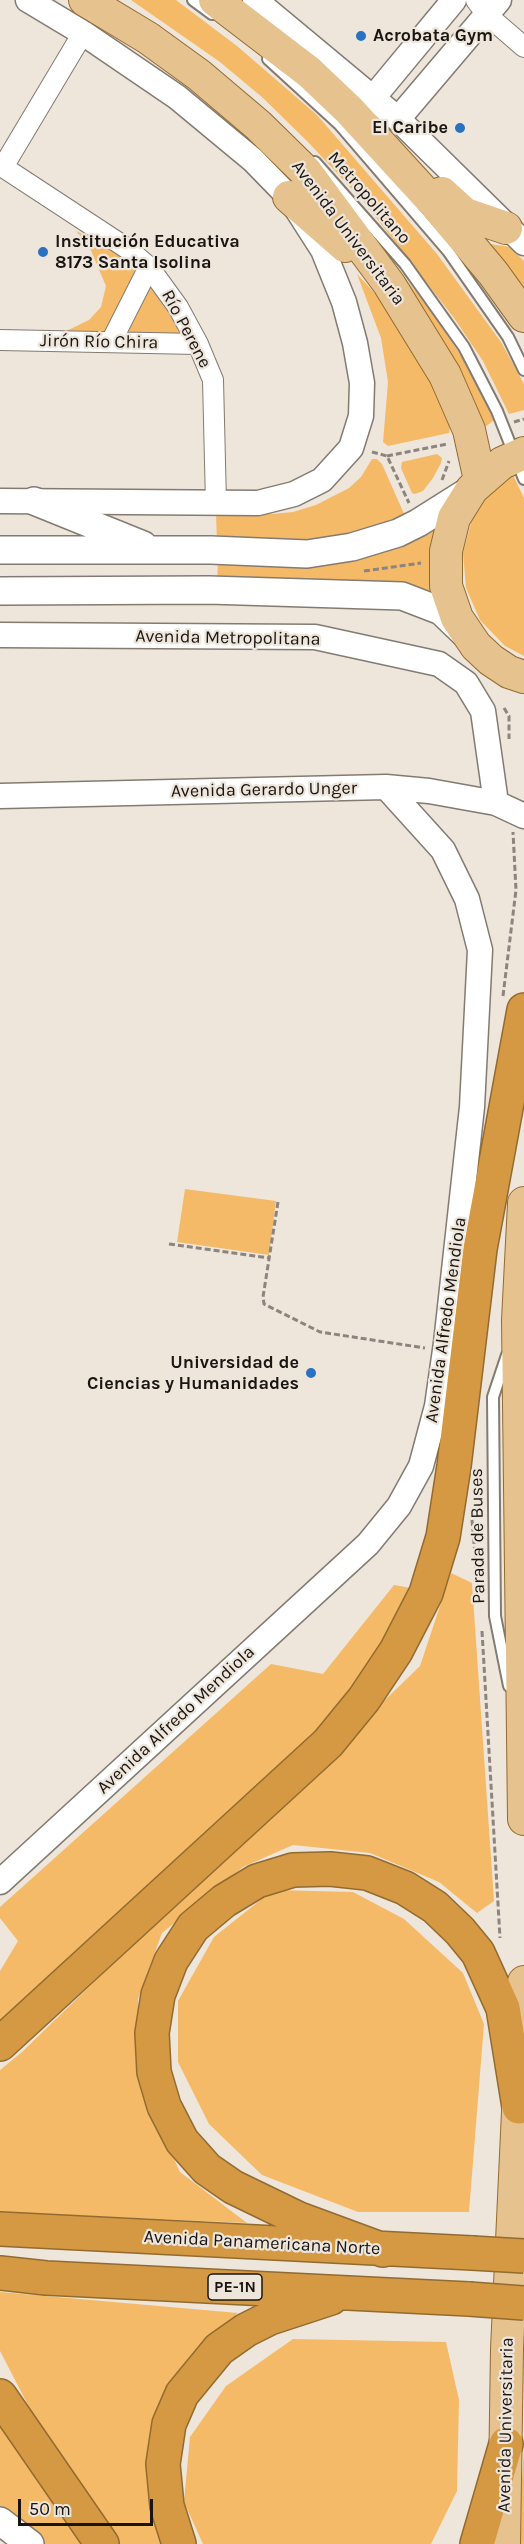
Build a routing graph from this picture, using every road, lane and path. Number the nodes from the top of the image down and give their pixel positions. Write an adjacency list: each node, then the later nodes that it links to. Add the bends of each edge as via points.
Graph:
1 (28, 0): 8 (street, Avenida Universitaria)
2 (85, 0): 19 (main road, Avenida Universitaria, via 148,38 258,124 306,172)
3 (193, 0): 7 (lane)
4 (255, 0): 11 (street)
5 (454, 0): 11 (street)
6 (487, 5): 9 (street); 12 (street)
7 (218, 10): 13 (main road, via 309,72)
8 (83, 33): 15 (street); 16 (street, Avenida Universitaria, via 177,97 253,160)
9 (524, 47)
10 (258, 49): 24 (lane, Metropolitano, via 339,124 448,251 507,337)
11 (372, 99): 12 (street)
12 (398, 119): 17 (street)
13 (384, 149): 17 (main road, via 418,171 465,214); 20 (main road, via 436,205)
14 (310, 156): 27 (lane, Metropolitano, via 405,264 464,347)
15 (2, 166): 18 (street, Río Perene, via 94,225)
16 (289, 197): 19 (main road); 25 (street, Avenida Universitaria, via 323,250 344,302 362,382)
17 (515, 236)
18 (149, 267): 22 (street); 23 (street, Río Perene)
19 (389, 284): 28 (main road, Avenida Universitaria, via 449,383 469,430)
20 (524, 316)
21 (0, 340): 22 (street, Jirón Río Chira)
22 (111, 342): 23 (street, Jirón Río Chira)
23 (198, 344): 32 (street, Río Perene, via 213,380)
24 (524, 370)
25 (362, 450): 26 (path); 32 (street, via 322,480 294,494 258,503)
26 (387, 456): 29 (path, via 451,443 449,463); 33 (path)
27 (521, 462): 28 (main road)
28 (476, 485): 35 (main road, via 408,528 352,547 307,554); 38 (main road, via 454,518 446,551 446,585 457,618)
29 (438, 486)
30 (0, 501): 31 (street)
31 (34, 501): 32 (street); 35 (main road)
32 (216, 503)
33 (411, 507)
34 (0, 550): 35 (main road)
35 (155, 550)
36 (0, 591): 38 (main road, via 210,590 402,596 441,611)
37 (0, 635): 42 (street, Avenida Metropolitana, via 315,637 439,664 466,683 483,711)
38 (476, 646): 39 (main road)
39 (519, 679)
40 (386, 787): 41 (street, Avenida Gerardo Unger); 42 (street, Avenida Gerardo Unger); 51 (street, Avenida Alfredo Mendiola, via 443,850 467,899 480,950 472,1107)
41 (0, 796)
42 (496, 803): 43 (street, Avenida Gerardo Unger)
43 (524, 816)
44 (524, 1010): 47 (highway)
45 (278, 1202): 50 (path)
46 (524, 1203): 48 (main road)
47 (488, 1204): 51 (highway, via 471,1251); 55 (highway, via 443,1537 426,1593 396,1651 328,1743)
48 (524, 1213): 52 (main road, via 518,1320)
49 (169, 1244): 50 (path)
50 (269, 1258): 51 (path, via 263,1297 268,1307 320,1332)
51 (446, 1347): 53 (street, Avenida Alfredo Mendiola, via 437,1406 421,1466 405,1496 368,1544)
52 (524, 1819)
53 (0, 1882)
54 (524, 1982): 56 (main road, Avenida Universitaria)
55 (0, 2044)
56 (519, 2107): 58 (highway, via 502,2008 478,1953 435,1907 405,1888 367,1873 293,1870 257,1881 224,1901 193,1927 171,1961 158,1995 152,2032 154,2072 164,2106 182,2141 207,2169 233,2187 299,2220); 64 (main road, Avenida Universitaria)
57 (0, 2229): 58 (highway, Avenida Panamericana Norte)
58 (383, 2250): 59 (highway, Avenida Panamericana Norte, bridge)
59 (524, 2256)
60 (0, 2273): 61 (highway, PE-1N)
61 (348, 2292): 62 (highway, PE-1N, bridge); 68 (highway, via 246,2330 219,2349 182,2394 169,2424 163,2464 167,2506)
62 (524, 2303)
63 (0, 2396): 67 (highway)
64 (506, 2444): 69 (highway); 70 (main road, Avenida Universitaria)
65 (0, 2521): 66 (main road)
66 (30, 2544)
67 (102, 2544)
68 (179, 2544)
69 (477, 2544)
70 (504, 2544)

